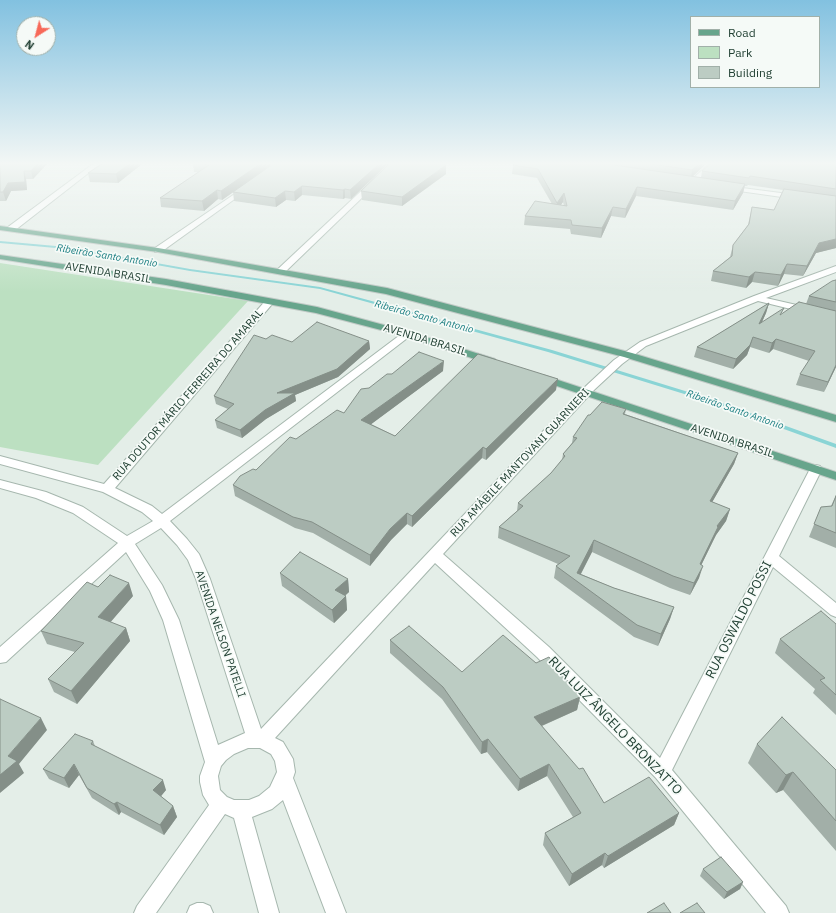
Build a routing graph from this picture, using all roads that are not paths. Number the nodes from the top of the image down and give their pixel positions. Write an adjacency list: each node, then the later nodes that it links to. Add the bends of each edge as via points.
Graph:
1 (41, 207): 5 (street)
2 (220, 207): 6 (street)
3 (349, 207): 9 (street)
4 (0, 228): 5 (main road)
5 (11, 229): 6 (main road)
6 (158, 250): 9 (main road)
7 (0, 257): 11 (main road, AVENIDA BRASIL)
8 (836, 269): 10 (street, RUA AMÁBILE MANTOVANI GUARNIERI)
9 (281, 271): 14 (main road, via 386,291)
10 (757, 298): 12 (street); 14 (street, RUA AMÁBILE MANTOVANI GUARNIERI, via 643,344)
11 (270, 301): 13 (main road, AVENIDA BRASIL); 23 (street, RUA DOUTOR MÁRIO FERREIRA DO AMARAL)
12 (836, 318)
13 (407, 334): 15 (main road, AVENIDA BRASIL); 24 (street)
14 (628, 355): 17 (street, RUA AMÁBILE MANTOVANI GUARNIERI); 18 (main road)
15 (504, 365)
16 (534, 375): 17 (main road, AVENIDA BRASIL)
17 (588, 390): 20 (main road, AVENIDA BRASIL); 26 (street, RUA AMÁBILE MANTOVANI GUARNIERI)
18 (836, 419)
19 (0, 460): 23 (street, AVENIDA NELSON PATELLI)
20 (816, 469): 21 (main road, AVENIDA BRASIL); 27 (street, RUA OSWALDO POSSI)
21 (836, 476)
22 (0, 484): 25 (street, via 41,495 78,510)
23 (107, 489): 24 (street, AVENIDA NELSON PATELLI, via 146,509)
24 (162, 521): 25 (street); 30 (street, AVENIDA NELSON PATELLI, via 194,558)
25 (127, 544): 29 (street); 31 (street, via 157,589 171,620)
26 (435, 555): 30 (street, RUA AMÁBILE MANTOVANI GUARNIERI); 32 (street, RUA LUIZ ÂNGELO BRONZATTO, via 543,652)
27 (771, 557): 28 (street); 32 (street, RUA OSWALDO POSSI)
28 (836, 611)
29 (0, 657)
30 (259, 740): 31 (street, via 247,740 228,748); 33 (street, via 272,744 282,753)
31 (214, 762): 34 (street, via 209,782 212,795)
32 (662, 772): 41 (street, RUA LUIZ ÂNGELO BRONZATTO)
33 (284, 779): 35 (street, via 277,792 265,803); 40 (street)
34 (221, 804): 35 (street); 36 (street)
35 (241, 810): 39 (street)
36 (144, 913)
37 (197, 913): 38 (street)
38 (203, 913)
39 (269, 913)
40 (336, 913)
41 (779, 913)

